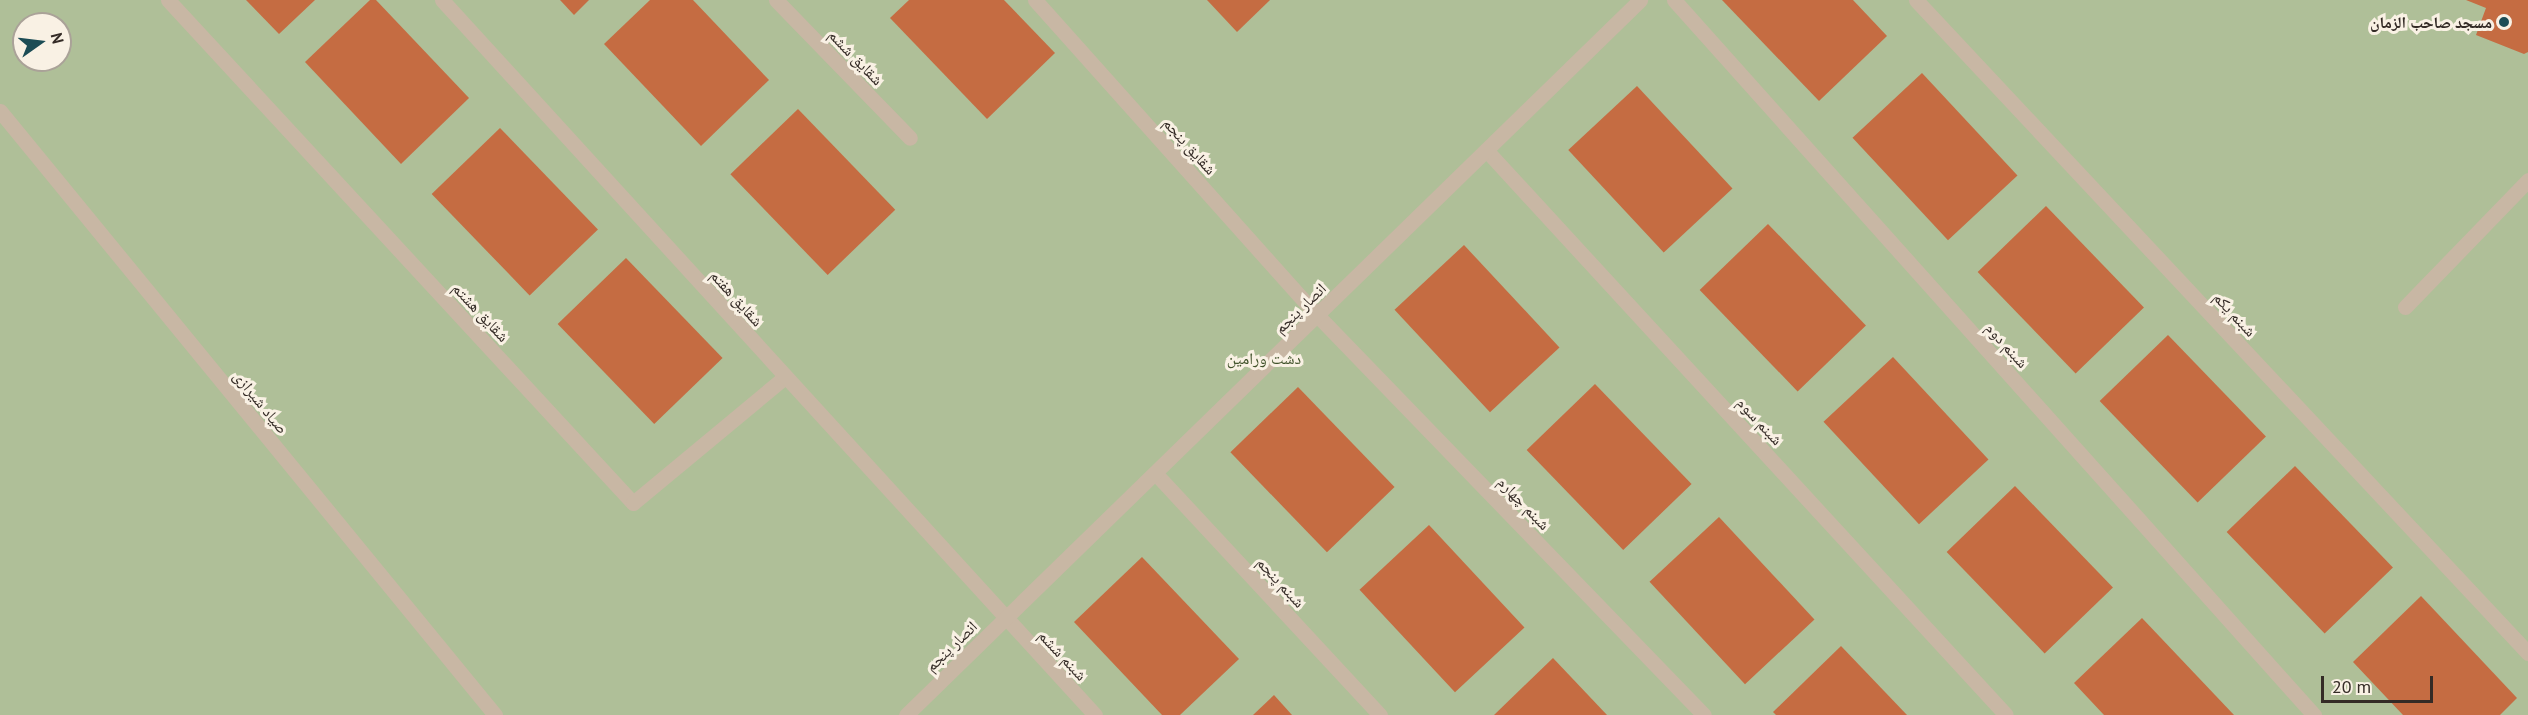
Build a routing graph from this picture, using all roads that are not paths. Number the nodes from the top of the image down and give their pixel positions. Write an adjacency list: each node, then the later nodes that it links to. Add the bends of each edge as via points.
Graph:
1 (168, 0): 14 (street, شقایق هشتم, via 633,503)
2 (442, 0): 14 (street, شقایق هفتم)
3 (776, 0): 9 (street, شقایق ششم)
4 (1035, 0): 13 (street, شقایق پنجم)
5 (1640, 0): 10 (street, انصار پنجم)
6 (1674, 0): 24 (street, شبنم دوم)
7 (1916, 0): 17 (street, شبنم یکم)
8 (0, 111): 18 (street, صیاد شیرازی)
9 (910, 138)
10 (1487, 151): 13 (street, انصار پنجم); 23 (street, شبنم سوم)
11 (2528, 180): 12 (street)
12 (2405, 307)
13 (1318, 316): 15 (street, انصار پنجم); 22 (street, شبنم چهارم)
14 (784, 377): 16 (street, شقایق هفتم)
15 (1156, 474): 16 (street, انصار پنجم); 21 (street, شبنم پنجم)
16 (1005, 620): 19 (street, انصار پنجم); 20 (street, شبنم ششم)
17 (2528, 653)
18 (495, 715)
19 (906, 715)
20 (1095, 715)
21 (1380, 715)
22 (1704, 715)
23 (2006, 715)
24 (2314, 715)

